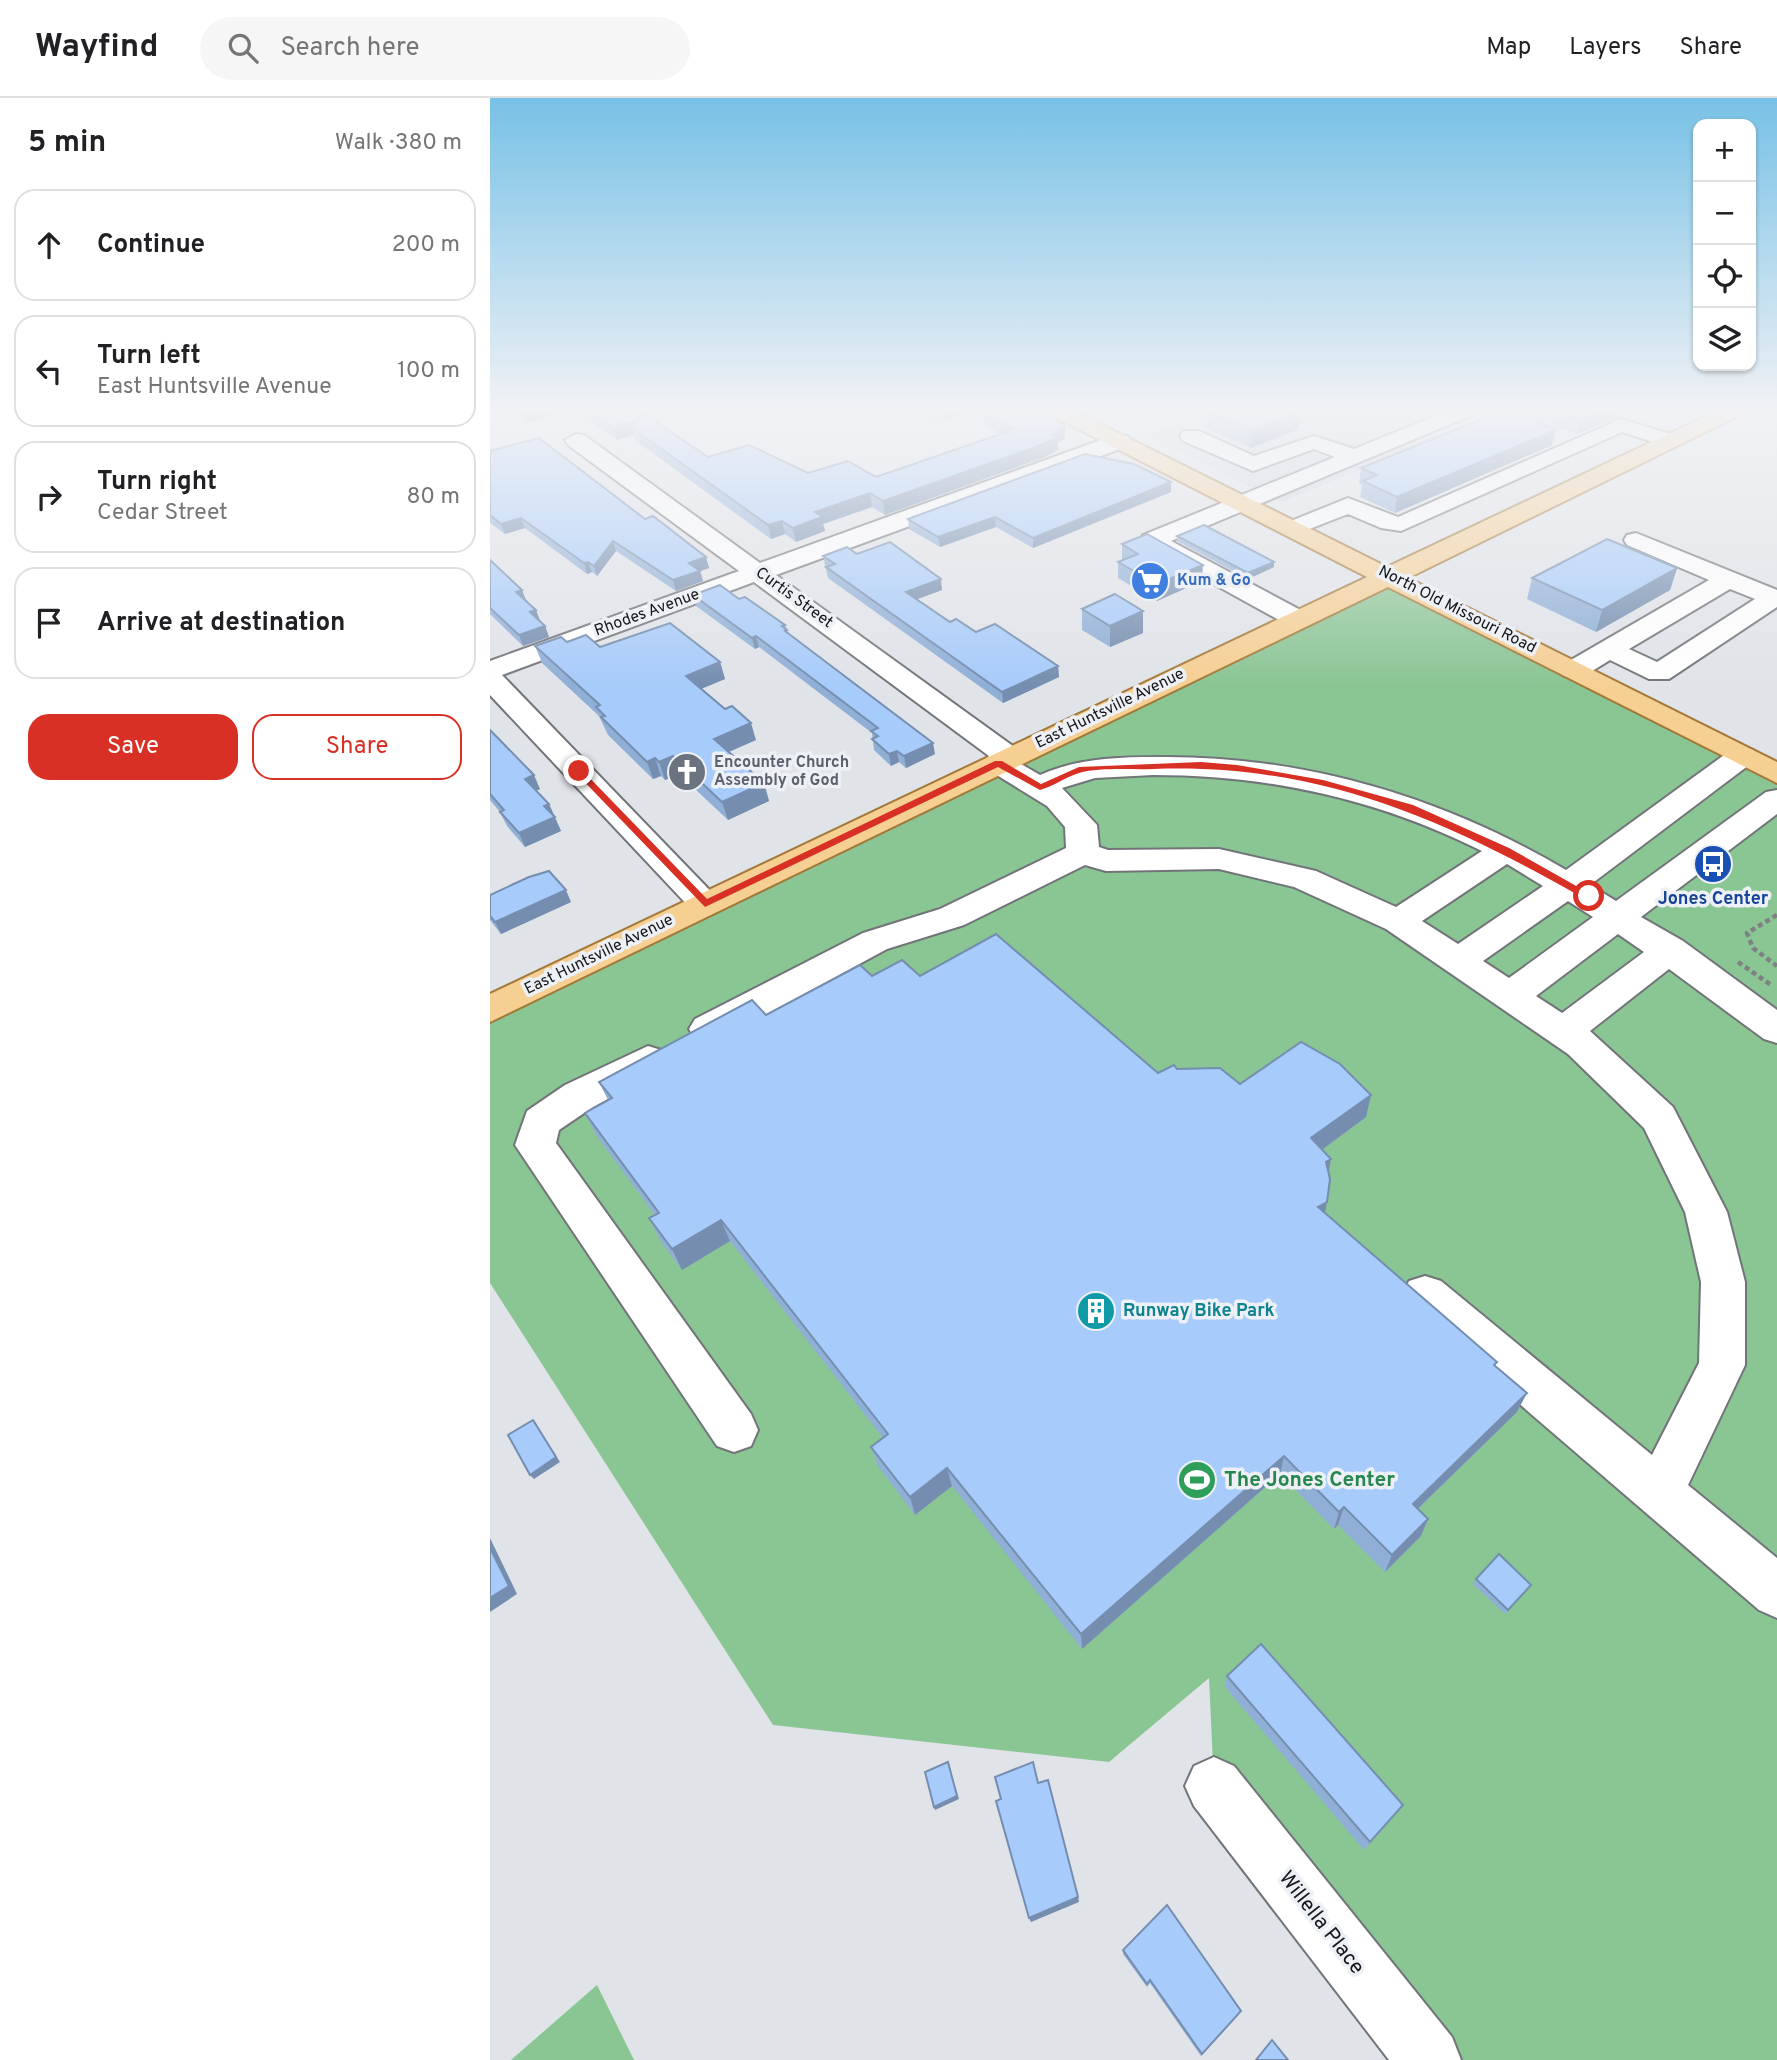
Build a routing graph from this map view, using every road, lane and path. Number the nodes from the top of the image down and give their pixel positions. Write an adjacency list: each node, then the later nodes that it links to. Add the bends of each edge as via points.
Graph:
1 (664, 504): 9 (street, Curtis Street)
2 (947, 504): 9 (street, Rhodes Avenue)
3 (1242, 504): 12 (street, via 1152,540)
4 (1244, 504): 7 (main road, North Old Missouri Road)
5 (1447, 504): 7 (street, via 1401,524 1348,505)
6 (1538, 504): 10 (main road, East Huntsville Avenue)
7 (1294, 528): 10 (main road, North Old Missouri Road)
8 (1636, 540): 11 (street)
9 (758, 572): 14 (street, Rhodes Avenue); 18 (street, Curtis Street)
10 (1388, 575): 12 (main road, East Huntsville Avenue); 15 (main road, North Old Missouri Road)
11 (1728, 579): 13 (street); 13 (street, via 1774,598 1659,673)
12 (1297, 620): 18 (main road, East Huntsville Avenue)
13 (1609, 650): 15 (street)
14 (490, 670)
15 (1574, 670): 17 (main road, North Old Missouri Road)
16 (490, 679): 25 (street)
17 (1742, 756): 19 (main road, North Old Missouri Road); 24 (street)
18 (1004, 760): 20 (street, Curtis Street); 25 (main road, East Huntsville Avenue)
19 (1777, 774)
20 (1040, 787): 22 (street, via 1079,770 1237,767 1323,782 1410,807); 23 (street, Curtis Street, via 1081,825)
21 (1777, 799): 27 (street)
22 (1506, 850): 24 (street); 28 (street)
23 (1083, 853): 28 (street, via 1106,861 1219,859 1304,879); 37 (street, via 952,917 875,941 579,1096 541,1122 535,1145)
24 (1568, 885): 27 (street); 30 (street)
25 (705, 904): 33 (main road, East Huntsville Avenue)
26 (1777, 915): 31 (path, via 1747,933 1753,948)
27 (1618, 916): 29 (street); 32 (street)
28 (1398, 921): 30 (street)
29 (1671, 950): 34 (street); 35 (street)
30 (1458, 961): 32 (street)
31 (1777, 966)
32 (1510, 996): 35 (street)
33 (490, 1009)
34 (1777, 1030)
35 (1563, 1032): 38 (street, via 1658,1118 1706,1212 1723,1282 1722,1365)
36 (1424, 1295): 38 (street)
37 (734, 1430)
38 (1659, 1493): 39 (street)
39 (1777, 1592)
40 (1214, 1786): 41 (street, Willella Place)
41 (1429, 2060)

